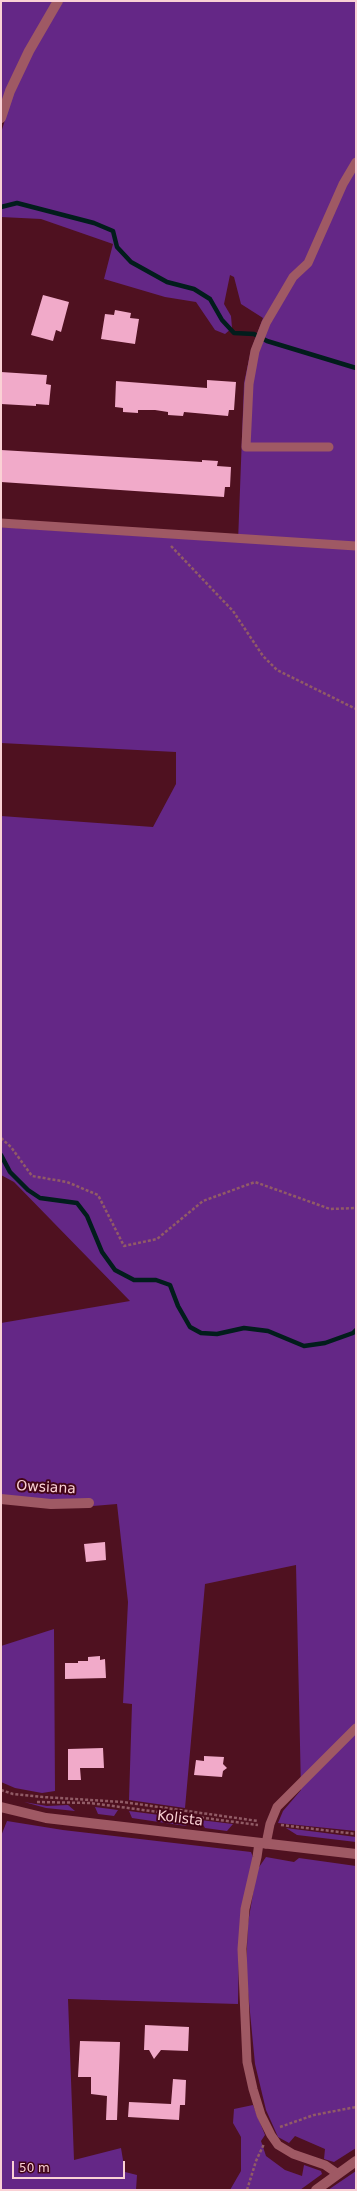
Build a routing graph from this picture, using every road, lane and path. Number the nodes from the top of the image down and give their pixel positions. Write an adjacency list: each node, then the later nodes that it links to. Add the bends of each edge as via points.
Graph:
1 (58, 1): 2 (street, via 29,51 10,91)
2 (1, 118)
3 (356, 162): 4 (lane, via 343,184 308,263 293,277 266,323 255,351 248,384 246,447)
4 (329, 447)
5 (1, 523): 6 (lane)
6 (160, 535): 7 (lane); 8 (path, via 233,611 263,656 277,670)
7 (356, 546)
8 (356, 709)
9 (1, 1138): 10 (path, via 11,1147 32,1176 67,1182 98,1195 124,1246 157,1239 203,1201 255,1182 330,1209)
10 (356, 1208)
11 (1, 1499): 12 (street, Owsiana, via 51,1504)
12 (89, 1503)
13 (356, 1728): 19 (lane, via 283,1801 273,1814)
14 (1, 1790): 19 (path, via 43,1797 123,1802)
15 (7, 1797): 16 (path)
16 (25, 1800)
17 (30, 1801): 19 (path, via 97,1804)
18 (1, 1807): 21 (street, Kolista, via 46,1818)
19 (270, 1825): 20 (path); 21 (lane)
20 (356, 1834)
21 (262, 1843): 22 (street, Kolista); 24 (lane, via 244,1909 242,1948 247,2062 261,2115)
22 (356, 1854)
23 (356, 2107): 24 (path, via 293,2121)
24 (271, 2136): 26 (lane, via 278,2145 293,2154 325,2165); 27 (path, via 263,2145)
25 (356, 2161): 26 (street)
26 (338, 2174): 28 (street)
27 (247, 2190)
28 (316, 2190)

